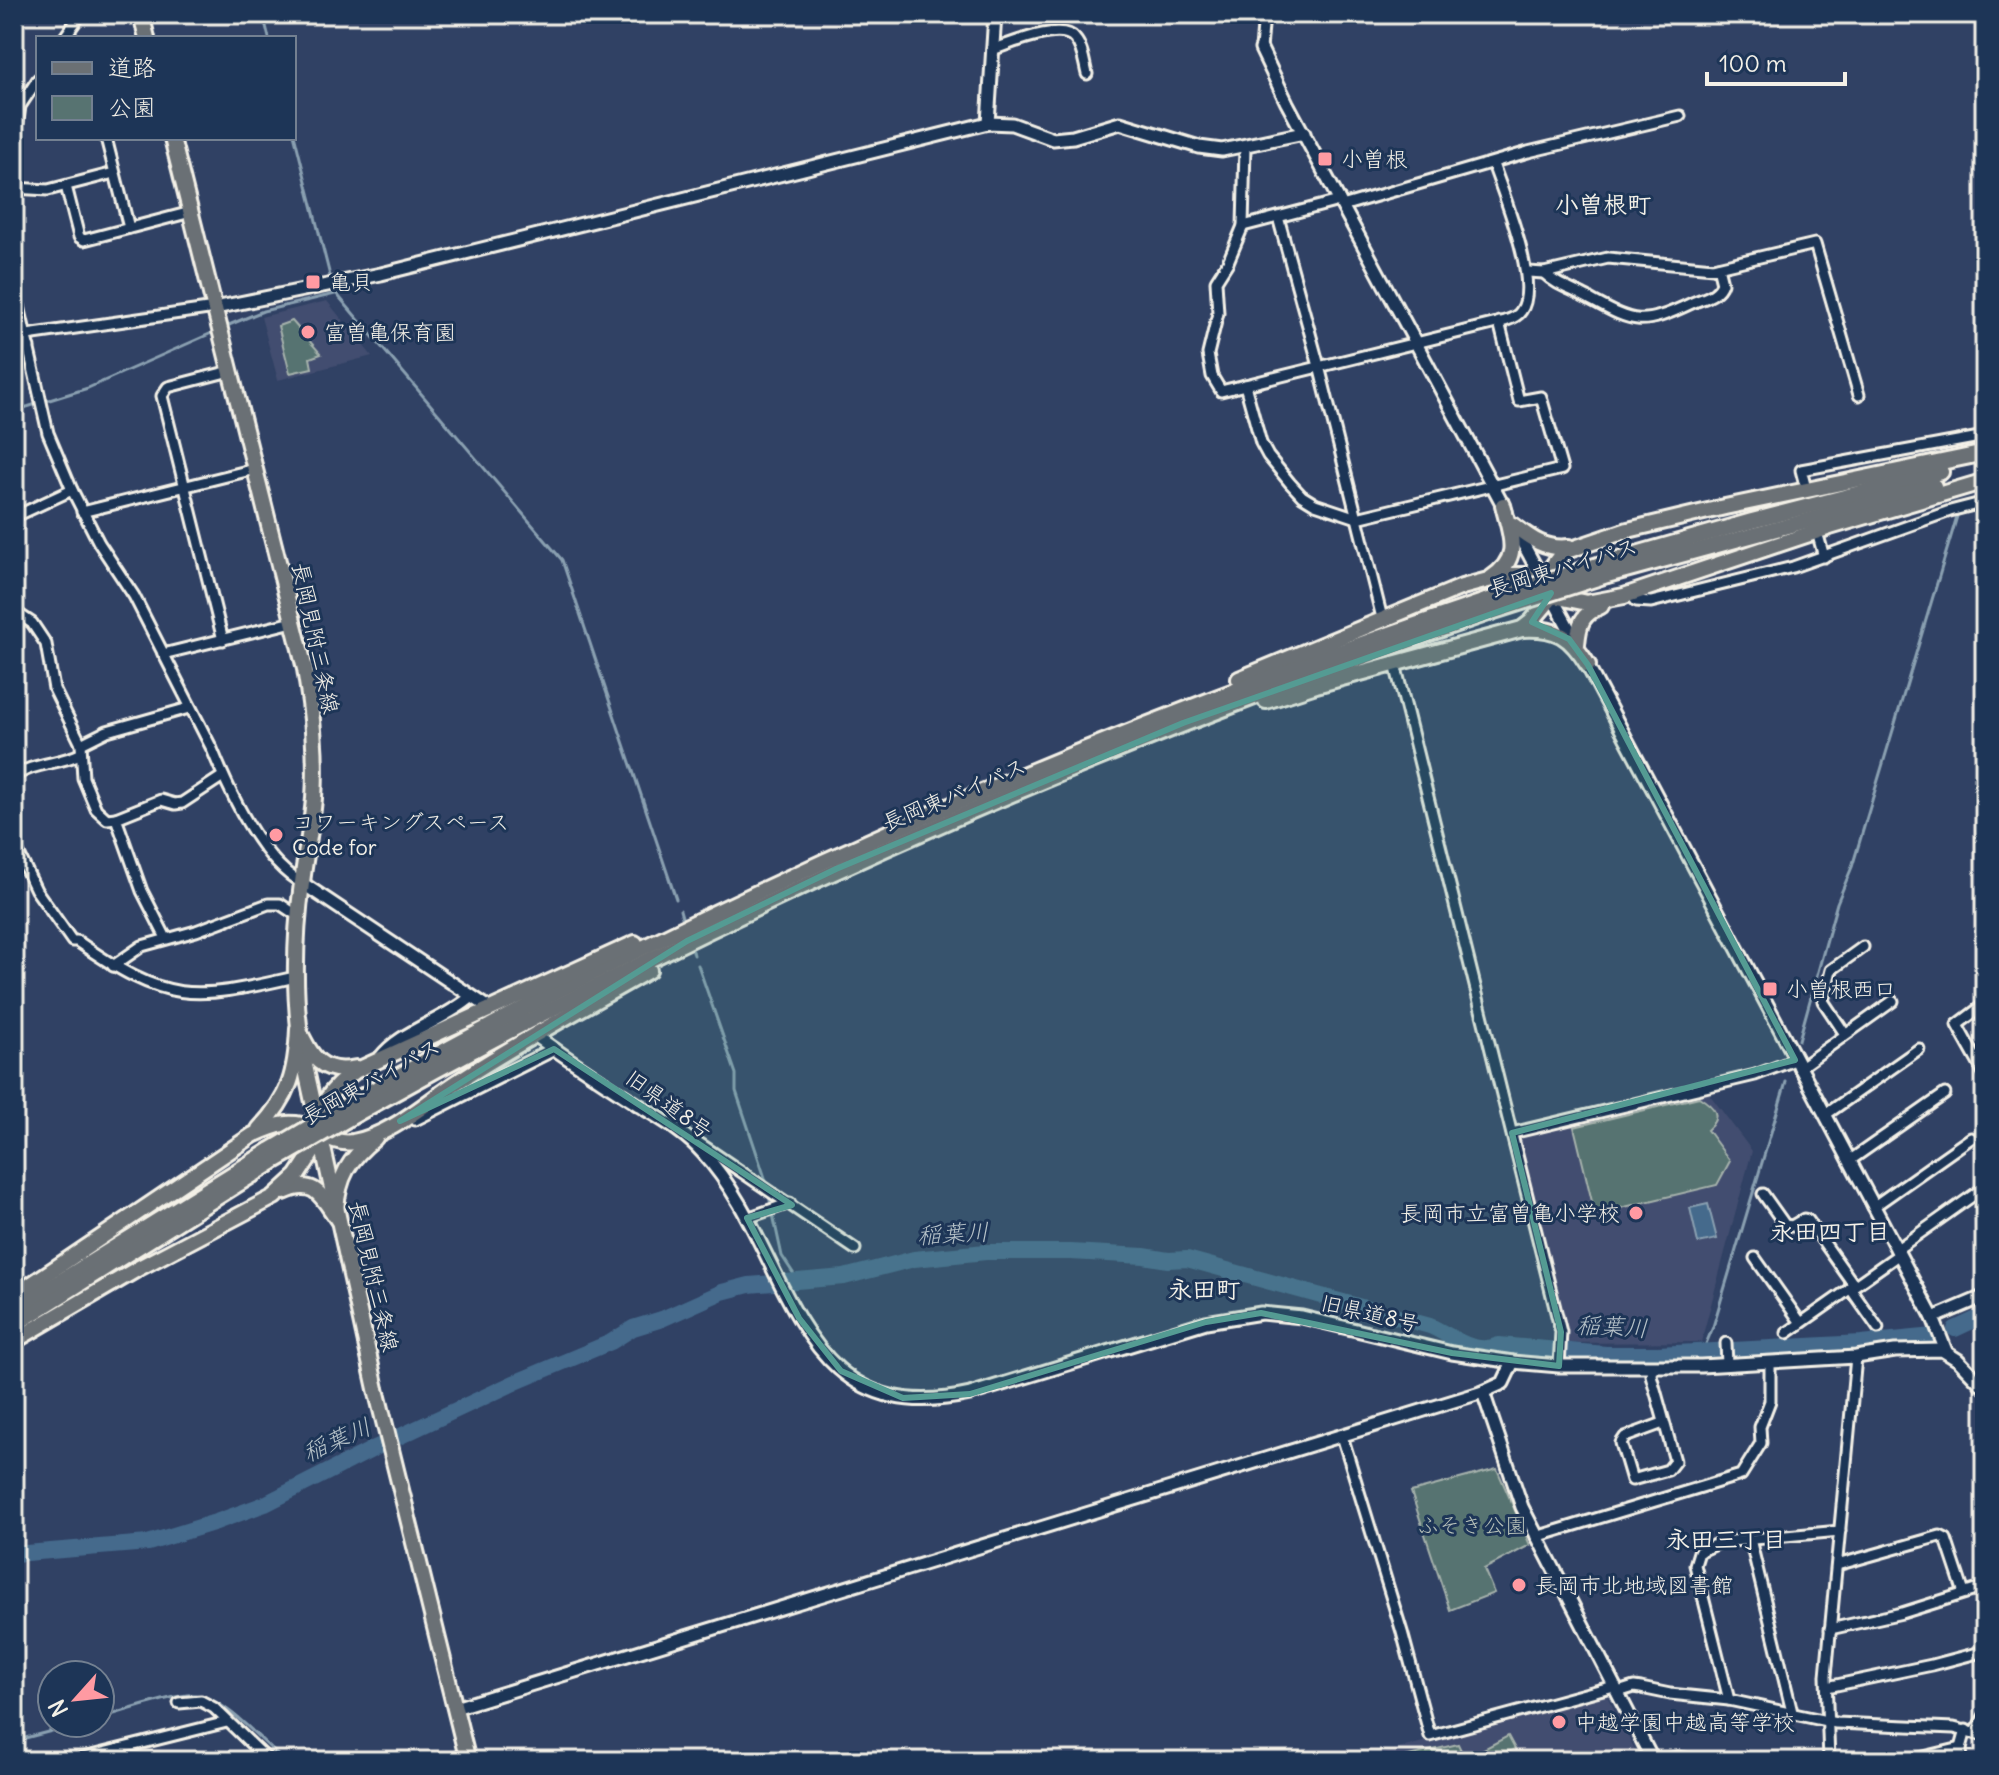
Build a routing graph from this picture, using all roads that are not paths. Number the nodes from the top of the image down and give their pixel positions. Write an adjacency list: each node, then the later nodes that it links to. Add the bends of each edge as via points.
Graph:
1 (81, 14): 5 (street)
2 (141, 14): 6 (main road)
3 (995, 14): 8 (street)
4 (1264, 14): 7 (street)
5 (65, 36)
6 (146, 36)
7 (1261, 49): 14 (street)
8 (992, 50): 9 (street, via 1064,31 1076,39); 13 (street)
9 (1087, 74)
10 (36, 82): 11 (street)
11 (16, 115): 18 (street)
12 (1680, 116): 19 (street)
13 (988, 123): 17 (street, via 1012,124 1053,139 1120,123 1212,150); 33 (street, via 396,270)
14 (1304, 133): 17 (street); 23 (street)
15 (106, 140): 20 (street)
16 (173, 140): 24 (main road, 長岡見附三条線)
17 (1245, 147): 26 (street)
18 (14, 150)
19 (1493, 164): 23 (street); 29 (street)
20 (114, 173): 21 (street); 27 (street)
21 (66, 186): 22 (street); 27 (street, via 79,237)
22 (14, 188)
23 (1341, 203): 25 (street); 36 (street)
24 (191, 212): 27 (street); 33 (main road, 長岡見附三条線)
25 (1278, 217): 26 (street); 39 (street)
26 (1243, 226): 41 (street, via 1216,281 1218,313 1208,354 1221,391)
27 (129, 228)
28 (1718, 267): 30 (street, via 1608,258); 30 (street, via 1722,283 1716,293 1670,315 1643,320 1605,310); 42 (street, via 1815,244)
29 (1528, 272): 30 (street); 34 (street, via 1520,313)
30 (1544, 273)
31 (14, 284): 32 (street)
32 (17, 308): 35 (street)
33 (215, 308): 35 (street); 40 (main road, 長岡見附三条線)
34 (1499, 322): 36 (street); 50 (street, via 1519,401 1541,397 1562,469)
35 (27, 335): 37 (street)
36 (1417, 342): 39 (street); 50 (street)
37 (29, 347): 38 (street); 52 (street, via 48,433)
38 (14, 351)
39 (1319, 366): 41 (street); 57 (street)
40 (230, 371): 46 (main road, 長岡見附三条線); 51 (street, via 164,390)
41 (1245, 385): 57 (street, via 1261,443 1290,483 1315,504)
42 (1859, 395)
43 (1985, 436): 49 (street, via 1801,470)
44 (1985, 453): 60 (main road, via 1725,507)
45 (1985, 461): 62 (main road, 長岡東バイパス, via 1796,509)
46 (255, 469): 51 (street); 70 (main road, 長岡見附三条線)
47 (1985, 474): 62 (main road, 長岡東バイパス)
48 (1985, 481): 65 (main road)
49 (1805, 485)
50 (1493, 486): 54 (street); 57 (street)
51 (184, 488): 55 (street); 72 (street)
52 (72, 490): 55 (street); 56 (street)
53 (1985, 502): 61 (street)
54 (1503, 505): 58 (street); 63 (main road, via 1511,554)
55 (82, 512): 74 (street)
56 (14, 517)
57 (1357, 518): 69 (street)
58 (1513, 525): 60 (main road, via 1549,547); 64 (street)
59 (1819, 539): 61 (street)
60 (1573, 547): 64 (main road, via 1557,558)
61 (1824, 557): 65 (street, via 1651,602)
62 (1604, 570): 67 (main road, 長岡東バイパス, bridge)
63 (1490, 578): 64 (main road); 79 (main road, via 1341,636)
64 (1543, 579): 66 (street)
65 (1628, 595): 66 (main road, via 1587,603); 73 (main road, via 1585,615)
66 (1553, 596): 71 (main road); 73 (street)
67 (1488, 607): 79 (main road, 長岡東バイパス, via 1313,661); 82 (main road, 長岡東バイパス)
68 (14, 611): 78 (street, via 32,623 46,644 54,689)
69 (1381, 614)
70 (293, 622): 72 (street); 85 (main road, 長岡見附三条線, via 314,745 314,801)
71 (1522, 629): 75 (main road, via 1560,634); 82 (main road, via 1316,685)
72 (223, 640): 74 (street)
73 (1577, 644): 75 (street)
74 (163, 654): 77 (street)
75 (1588, 665): 103 (street)
76 (1396, 668): 111 (street)
77 (189, 708): 78 (street, via 107,731); 80 (street)
78 (80, 749): 81 (street, via 66,761); 83 (street, via 83,778 96,809 107,819)
79 (1064, 758): 87 (main road, 長岡東バイパス)
80 (223, 776): 83 (street, via 182,803 161,800); 85 (street, via 269,856)
81 (14, 777)
82 (1039, 781): 89 (main road, 長岡東バイパス)
83 (116, 818): 88 (street, via 142,891)
84 (14, 844): 91 (street, via 36,890 72,941)
85 (302, 883): 86 (main road, 長岡見附三条線); 93 (street)
86 (298, 916): 88 (street, via 275,903); 92 (main road, 長岡見附三条線)
87 (695, 922): 102 (main road); 106 (main road, 長岡東バイパス, via 451,1047)
88 (166, 938): 91 (street, via 142,946)
89 (687, 941): 106 (main road, 長岡東バイパス); 108 (main road, via 661,963 460,1080)
90 (1863, 947): 98 (street, via 1831,970 1823,1001)
91 (113, 966): 92 (street, via 162,989 205,994)
92 (295, 977): 97 (main road, 長岡見附三条線)
93 (471, 997): 96 (street); 102 (street, via 388,1046)
94 (1893, 1001): 98 (street)
95 (1985, 1004): 104 (street, via 1957,1025)
96 (485, 1005)
97 (298, 1029): 102 (main road, via 326,1067 341,1071); 110 (main road, 長岡見附三条線); 112 (main road, via 288,1091)
98 (1845, 1034): 103 (street)
99 (539, 1038): 100 (street, 旧県道8号)
100 (554, 1049): 108 (street); 109 (street, 旧県道8号)
101 (1919, 1049): 107 (street)
102 (374, 1061): 110 (main road, via 336,1087 320,1110)
103 (1797, 1064): 107 (street); 111 (street)
104 (1984, 1069)
105 (1945, 1094): 115 (street)
106 (355, 1108): 114 (main road, 長岡東バイパス, bridge)
107 (1825, 1115): 115 (street)
108 (397, 1123): 110 (main road, via 347,1143); 121 (main road, via 346,1166 337,1190)
109 (673, 1126): 119 (street); 122 (street, 旧県道8号, via 715,1167)
110 (318, 1130): 112 (main road, via 298,1122); 118 (main road, via 312,1153 297,1176); 121 (main road, 長岡見附三条線)
111 (1512, 1133): 142 (street, via 1561,1332)
112 (253, 1135): 127 (main road)
113 (1971, 1138): 120 (street)
114 (272, 1156): 129 (main road, 長岡東バイパス); 132 (main road, 長岡東バイパス)
115 (1849, 1161): 120 (street)
116 (1985, 1187): 124 (street)
117 (1763, 1194): 126 (street, via 1785,1225 1808,1220)
118 (274, 1197): 121 (main road, via 301,1185 310,1187); 135 (main road)
119 (790, 1203): 122 (street); 123 (street)
120 (1873, 1207): 124 (street)
121 (337, 1215): 160 (main road, 長岡見附三条線)
122 (747, 1218): 139 (street, 旧県道8号, via 808,1333 833,1364 862,1385 903,1398 932,1401 970,1394 1206,1322 1261,1313)
123 (855, 1249)
124 (1897, 1252): 126 (street); 130 (street)
125 (1755, 1258): 131 (street)
126 (1852, 1286): 131 (street); 133 (street)
127 (14, 1296)
128 (1985, 1296): 130 (street)
129 (14, 1310)
130 (1933, 1318): 137 (street)
131 (1801, 1323): 134 (street)
132 (14, 1325)
133 (1878, 1328)
134 (1787, 1333)
135 (14, 1341)
136 (1726, 1343): 140 (street)
137 (1946, 1351): 138 (street, 旧県道8号); 144 (street)
138 (1856, 1357): 141 (street, 旧県道8号); 148 (street)
139 (1513, 1362): 142 (street, 旧県道8号); 145 (street, via 1503,1383)
140 (1727, 1362): 141 (street, 旧県道8号); 143 (street, 旧県道8号)
141 (1770, 1362): 149 (street, via 1770,1401 1760,1427 1761,1443 1741,1475)
142 (1559, 1366): 143 (street, 旧県道8号)
143 (1652, 1367): 146 (street)
144 (1985, 1388)
145 (1483, 1392): 147 (street); 149 (street)
146 (1663, 1423): 146 (street, via 1622,1440 1632,1480 1674,1465)
147 (1342, 1436): 157 (street, via 1430,1736); 160 (street)
148 (1840, 1531): 150 (street); 151 (street)
149 (1536, 1537): 157 (street)
150 (1750, 1539): 158 (street, via 1711,1544 1695,1558); 161 (street)
151 (1837, 1565): 153 (street, via 1940,1536 1946,1539); 154 (street)
152 (1985, 1587): 153 (street)
153 (1964, 1593): 154 (street)
154 (1830, 1629): 156 (street)
155 (1985, 1651): 156 (street)
156 (1827, 1687): 163 (street)
157 (1616, 1689): 158 (street); 170 (street)
158 (1729, 1700): 161 (street)
159 (179, 1703): 164 (street, via 201,1701)
160 (455, 1708): 169 (main road)
161 (1792, 1712): 163 (street)
162 (1985, 1715): 165 (street)
163 (1828, 1721): 165 (street); 172 (street)
164 (227, 1722): 167 (street); 168 (street)
165 (1975, 1733): 166 (street)
166 (1961, 1748): 173 (street); 174 (street)
167 (263, 1759)
168 (71, 1761)
169 (468, 1761)
170 (1655, 1761): 171 (street)
171 (1704, 1761)
172 (1829, 1761)
173 (1907, 1761)
174 (1962, 1761)

